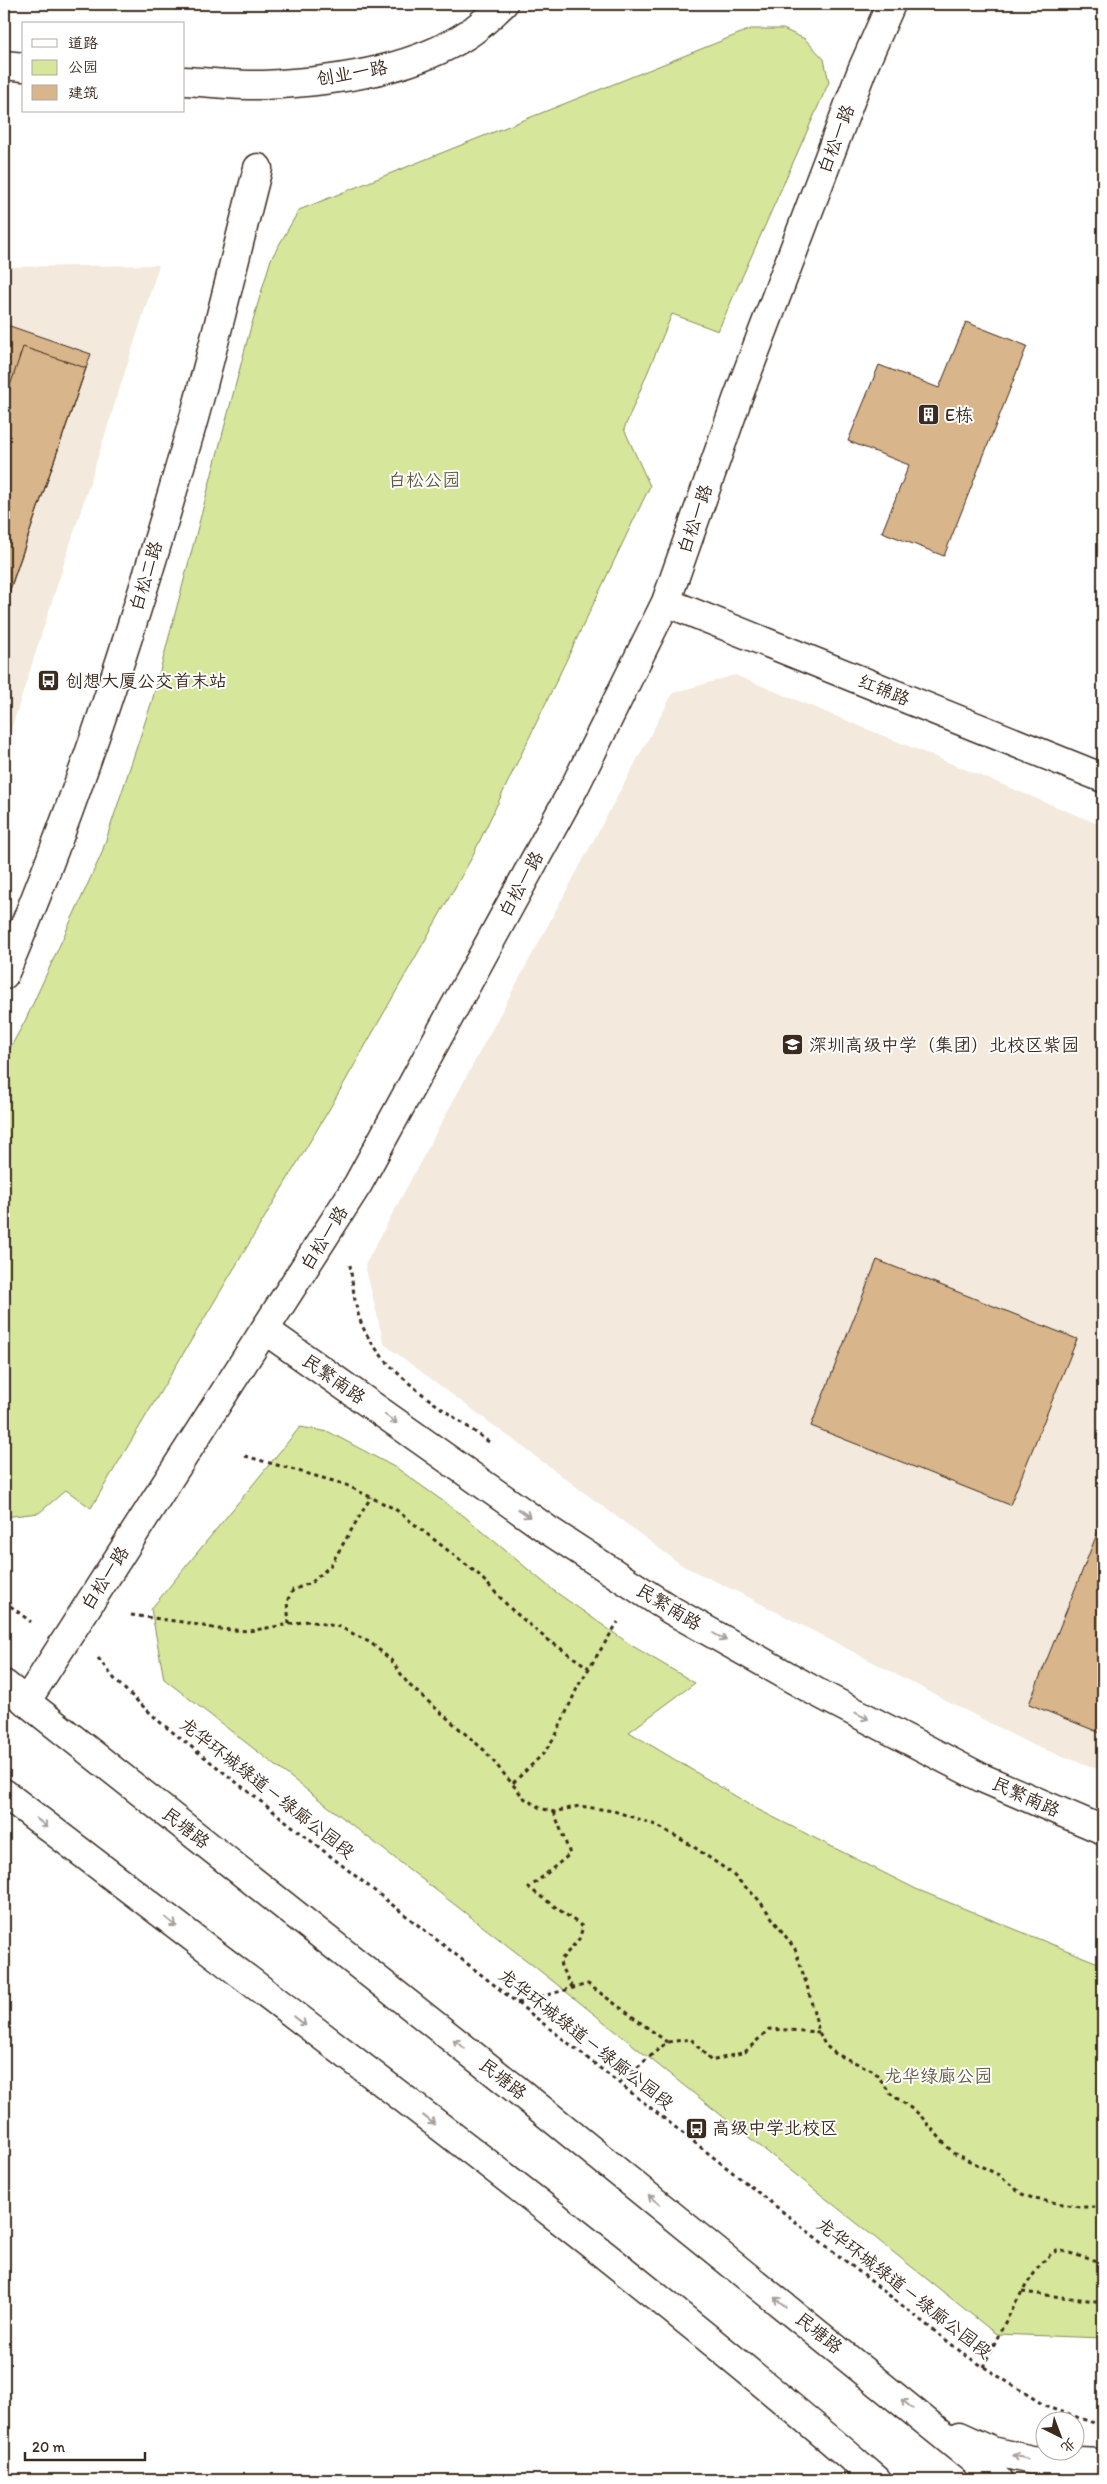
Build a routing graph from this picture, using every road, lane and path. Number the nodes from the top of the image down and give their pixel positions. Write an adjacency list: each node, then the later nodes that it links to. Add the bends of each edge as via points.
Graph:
1 (503, 4): 5 (street, 创业一路, via 469,34 404,63 337,78 262,85)
2 (891, 4): 7 (street, 白松一路, via 862,70 738,397)
3 (4, 65): 4 (street)
4 (22, 67)
5 (185, 81)
6 (258, 168): 9 (street, 白松二路, via 190,431 116,674 84,772)
7 (666, 602): 8 (street, 红锦路); 11 (street, 白松一路, via 575,786 362,1176)
8 (1103, 778)
9 (4, 975)
10 (350, 1265): 12 (path, via 361,1324 375,1350 392,1369)
11 (266, 1330): 23 (street, 白松一路); 27 (street, 民繁南路, one-way to 27, via 548,1530 672,1610 816,1692 982,1778)
12 (494, 1446)
13 (245, 1456): 14 (path, via 344,1484)
14 (371, 1497): 19 (path, via 330,1566 312,1582 292,1590 286,1602); 21 (path, via 394,1509 437,1540 544,1637)
15 (4, 1601): 17 (path)
16 (131, 1616): 19 (path, via 249,1631)
17 (31, 1622)
18 (618, 1622): 21 (path)
19 (289, 1624): 24 (path, via 308,1621 340,1627 371,1643 391,1660 408,1684 484,1750)
20 (98, 1658): 29 (path, 龙华环城绿道－绿廊公园段, via 117,1682 161,1722)
21 (589, 1668): 24 (path, via 556,1735 543,1754)
22 (4, 1684): 23 (street, 民塘路)
23 (26, 1702): 38 (street, 民塘路, one-way to 23)
24 (513, 1783): 26 (path, via 524,1798)
25 (4, 1793): 39 (street, one-way to 39, via 572,2230)
26 (554, 1812): 28 (path, via 570,1854 529,1888 582,1926 579,1939 560,1961); 30 (path, via 578,1806 614,1810 656,1825 730,1872 758,1899 794,1949)
27 (1103, 1830)
28 (573, 1989): 29 (path); 31 (path, via 588,1984)
29 (518, 2003): 32 (path, 龙华环城绿道－绿廊公园段)
30 (819, 2032): 31 (path, via 769,2029 745,2052 711,2060 692,2039); 33 (path, via 825,2045 836,2054 874,2071 891,2094 919,2114 953,2153 999,2175 1022,2194 1080,2207)
31 (667, 2042): 32 (path)
32 (619, 2083): 37 (path, 龙华环城绿道－绿廊公园段)
33 (1103, 2207)
34 (1103, 2258): 35 (path, via 1102,2261 1090,2261 1063,2250 1056,2251 1038,2266)
35 (1022, 2292): 36 (path); 37 (path)
36 (1103, 2302)
37 (983, 2367): 40 (path, 龙华环城绿道－绿廊公园段, via 1047,2407)
38 (929, 2422): 41 (street, one-way to 38, via 1032,2460 992,2451); 44 (street, 民塘路)
39 (813, 2425): 42 (street); 43 (street)
40 (1103, 2426)
41 (1103, 2463)
42 (851, 2480)
43 (877, 2480)
44 (998, 2480)

